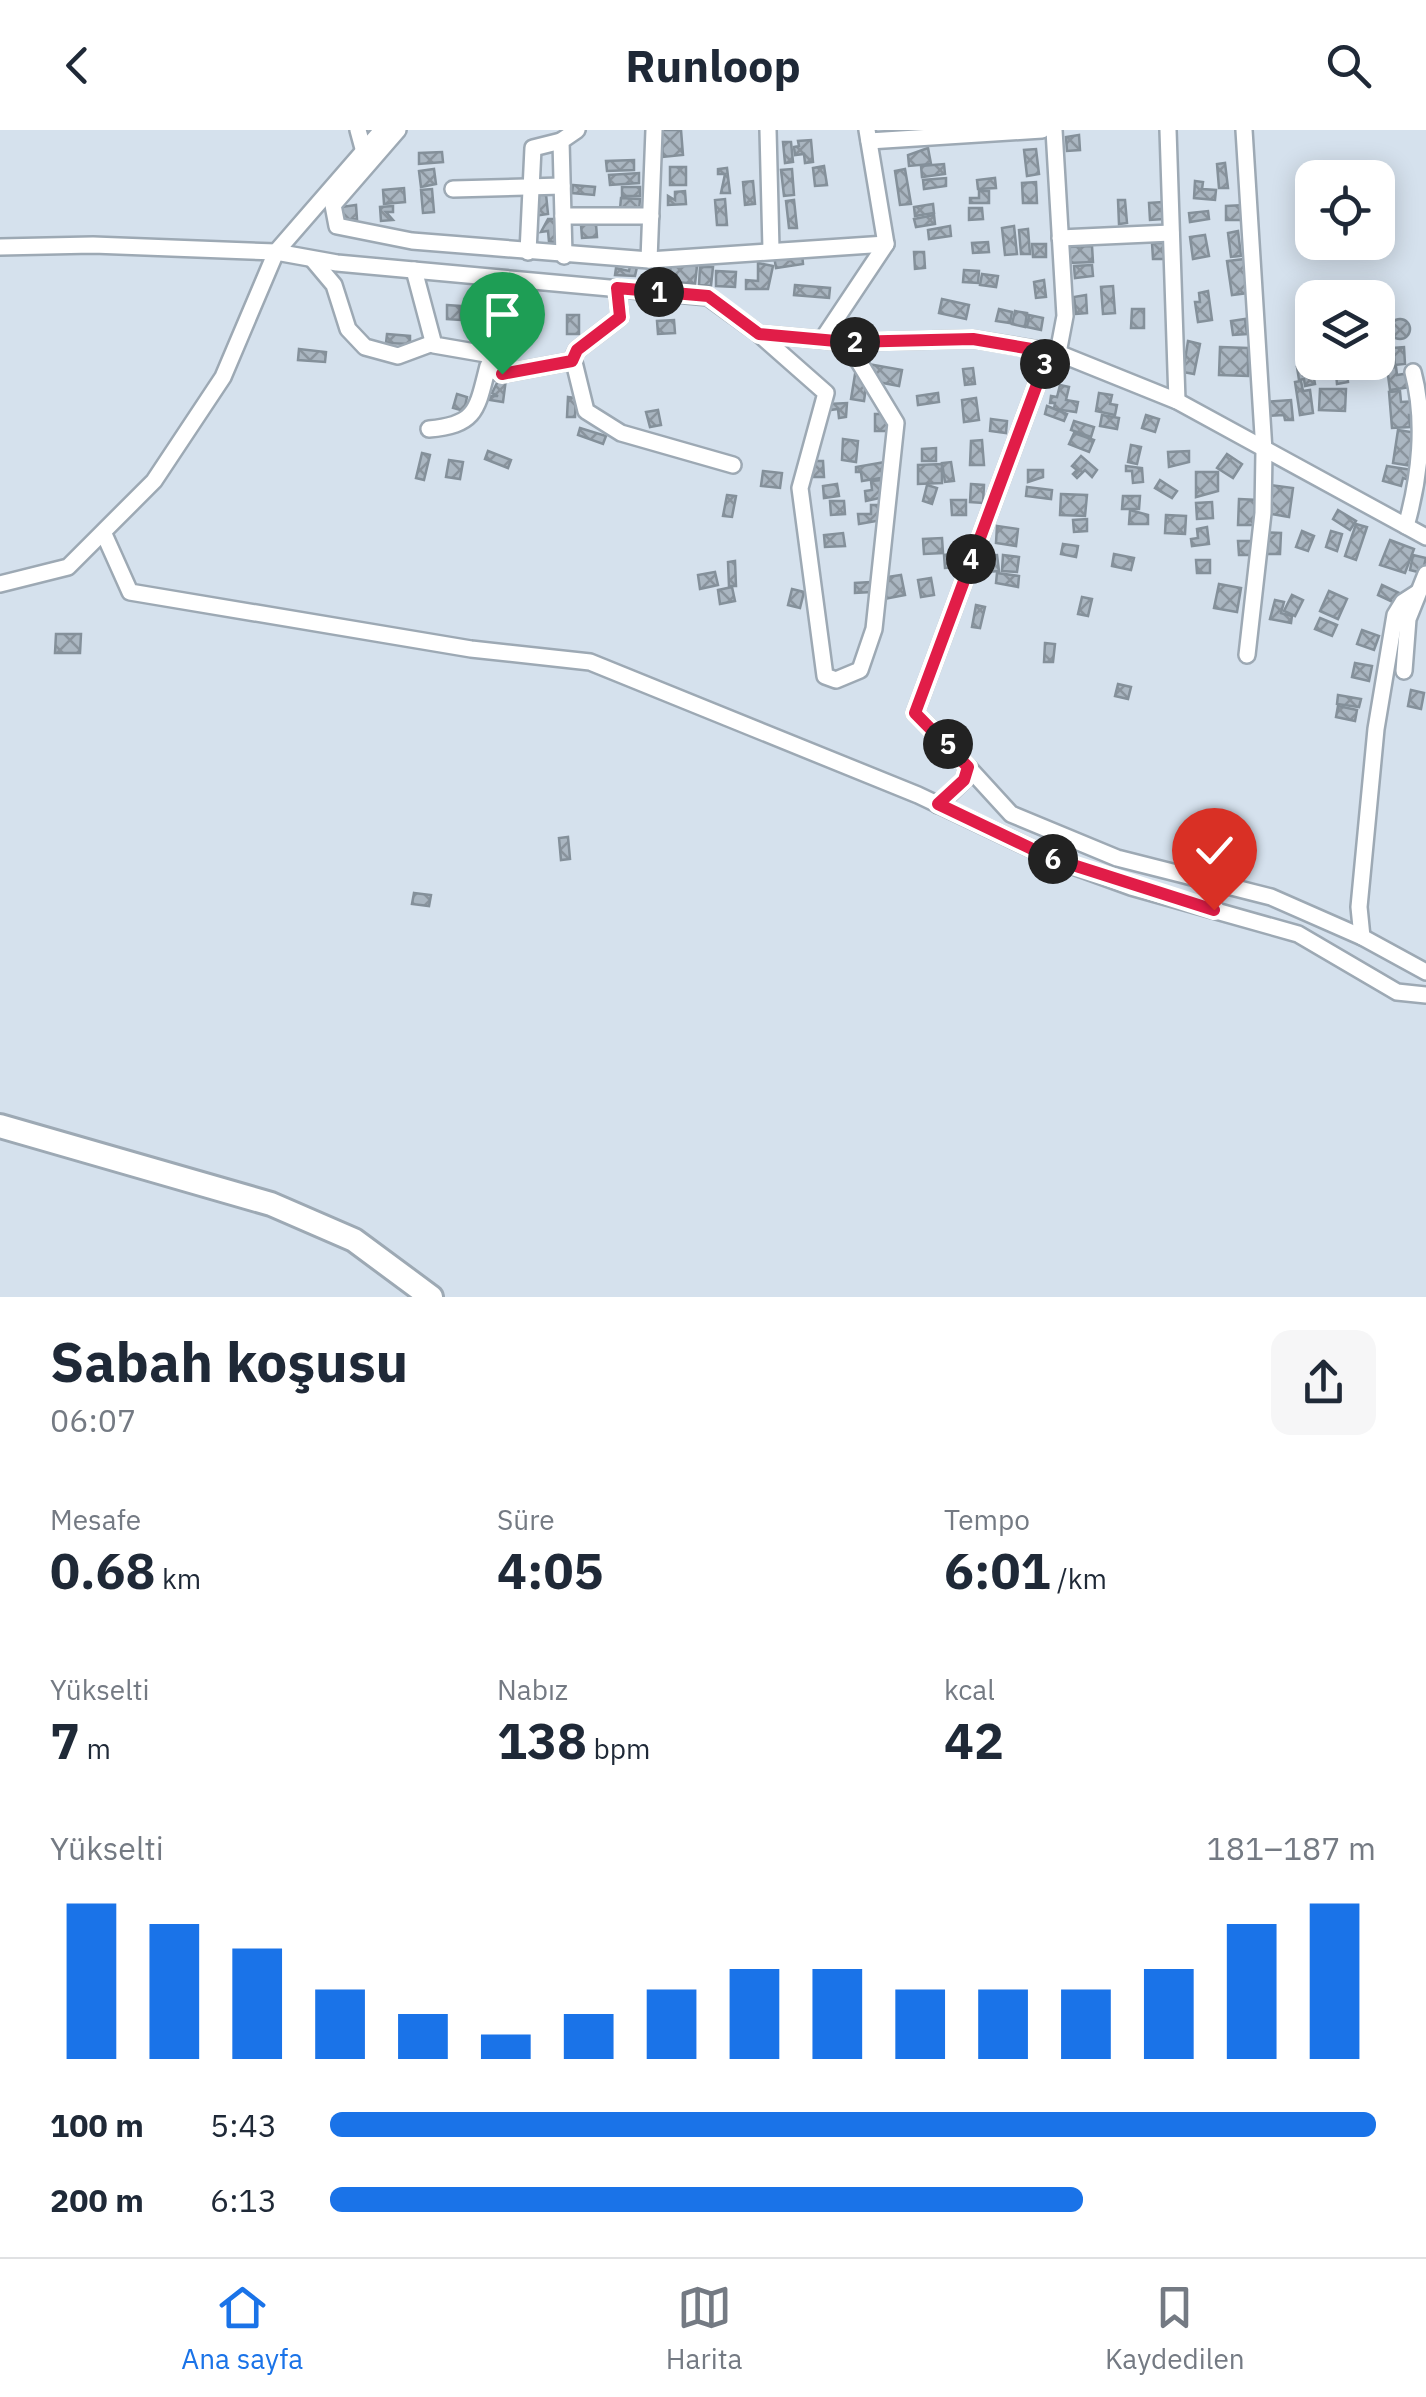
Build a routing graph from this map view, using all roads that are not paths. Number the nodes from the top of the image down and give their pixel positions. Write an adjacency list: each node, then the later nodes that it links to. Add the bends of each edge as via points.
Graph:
1 (358, 130): 14 (street)
2 (382, 130): 14 (street)
3 (398, 130): 26 (street, via 333,205 337,226 370,236)
4 (576, 130): 13 (street)
5 (654, 130): 19 (street)
6 (768, 130): 24 (street)
7 (1042, 130): 11 (street)
8 (1054, 130): 21 (street)
9 (1168, 130): 20 (street)
10 (1244, 130): 43 (street)
11 (964, 132): 12 (street)
12 (868, 135): 22 (street)
13 (561, 140): 15 (street, via 533,148); 16 (street)
14 (364, 152): 25 (street)
15 (528, 186): 16 (street); 17 (street); 26 (street)
16 (562, 186): 18 (street)
17 (453, 189)
18 (563, 216): 19 (street); 27 (street)
19 (651, 216): 29 (street)
20 (1170, 233): 21 (street); 41 (street)
21 (1060, 238): 37 (street, via 1066,316)
22 (886, 244): 24 (street); 34 (street)
23 (0, 247): 25 (street)
24 (771, 249): 29 (street)
25 (276, 252): 28 (street); 46 (street, via 223,377 154,481)
26 (528, 252): 27 (street)
27 (564, 256): 29 (street)
28 (313, 260): 30 (street); 36 (street, via 334,285 348,329 365,347 398,356)
29 (650, 260)
30 (414, 270): 31 (street); 36 (street)
31 (482, 276): 32 (street); 38 (street)
32 (617, 288): 33 (street, via 708,296); 39 (street, via 620,317)
33 (759, 334): 34 (street); 35 (street, via 826,393 804,471 800,515 816,583 820,663 825,676 836,680 860,670 874,629 896,423)
34 (822, 340): 35 (street)
35 (847, 342): 37 (street, via 973,339)
36 (433, 344): 38 (street)
37 (1054, 353): 41 (street); 53 (street, via 915,713)
38 (487, 360): 39 (street, via 502,374); 42 (street, via 469,419)
39 (572, 361): 44 (street, via 593,419 621,434)
40 (1413, 372): 45 (street, via 1423,413)
41 (1177, 402): 43 (street)
42 (429, 429)
43 (1264, 451): 45 (street); 51 (street)
44 (733, 464)
45 (1406, 526): 47 (street)
46 (104, 534): 49 (street, via 68,568); 54 (street, via 130,592 590,662)
47 (1426, 537)
48 (1426, 574): 50 (street)
49 (0, 584)
50 (1418, 593): 52 (street, via 1408,619); 55 (street, via 1395,615 1378,710 1358,907)
51 (1246, 655)
52 (1404, 670)
53 (968, 767): 54 (street, via 964,780); 55 (street, via 1011,814 1118,858 1271,897)
54 (938, 804): 57 (street, via 1083,870 1298,934 1397,992)
55 (1362, 938): 56 (street)
56 (1426, 972)
57 (1426, 995)
58 (0, 1126): 59 (street, via 270,1204 354,1240)
59 (431, 1297)

